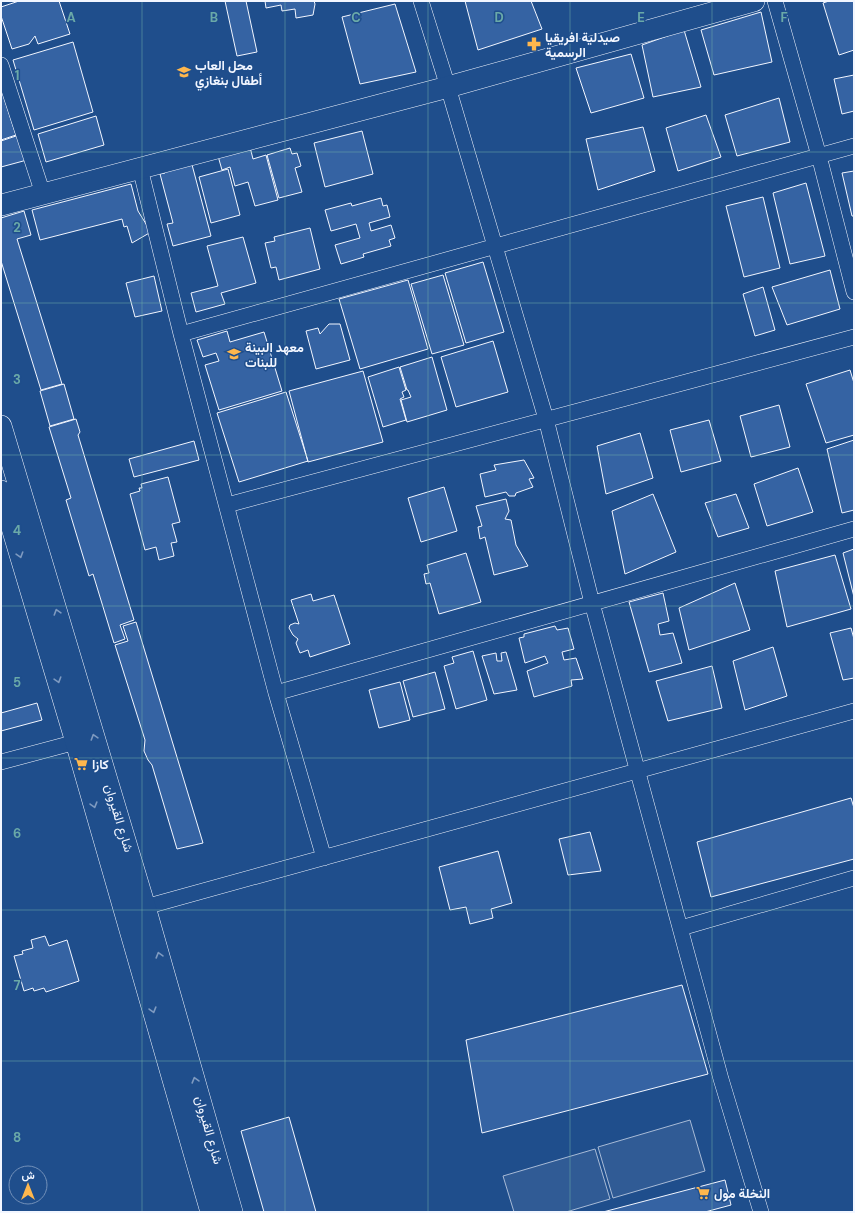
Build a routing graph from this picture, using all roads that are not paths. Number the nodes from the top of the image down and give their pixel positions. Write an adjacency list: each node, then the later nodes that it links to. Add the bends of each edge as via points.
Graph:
1 (421, 1): 5 (street)
2 (754, 1): 5 (main road)
3 (775, 1): 7 (street)
4 (1, 65): 9 (street)
5 (448, 87): 8 (main road); 11 (street)
6 (854, 146): 7 (street)
7 (818, 156): 11 (street); 12 (street)
8 (140, 168): 9 (main road); 13 (street)
9 (43, 194): 10 (main road)
10 (1, 205)
11 (495, 246): 13 (street); 15 (street)
12 (854, 292)
13 (181, 334): 18 (street)
14 (854, 336): 15 (street)
15 (546, 418): 18 (street); 20 (street)
16 (1, 426): 28 (main road, شارع القيروان, one-way to 16)
17 (1, 491): 23 (main road, شارع القيروان, one-way to 23)
18 (227, 505): 21 (street)
19 (854, 529): 20 (street)
20 (592, 603): 21 (street); 25 (street)
21 (276, 693): 26 (street)
22 (854, 711): 25 (street)
23 (76, 742): 24 (street); 30 (main road, شارع القيروان, one-way to 30)
24 (1, 762)
25 (638, 771): 26 (street); 29 (street)
26 (324, 858): 28 (street)
27 (854, 878): 29 (street)
28 (145, 907): 31 (main road, شارع القيروان, one-way to 28)
29 (681, 928): 32 (street, via 721,1079)
30 (211, 1212)
31 (232, 1212)
32 (761, 1212)

